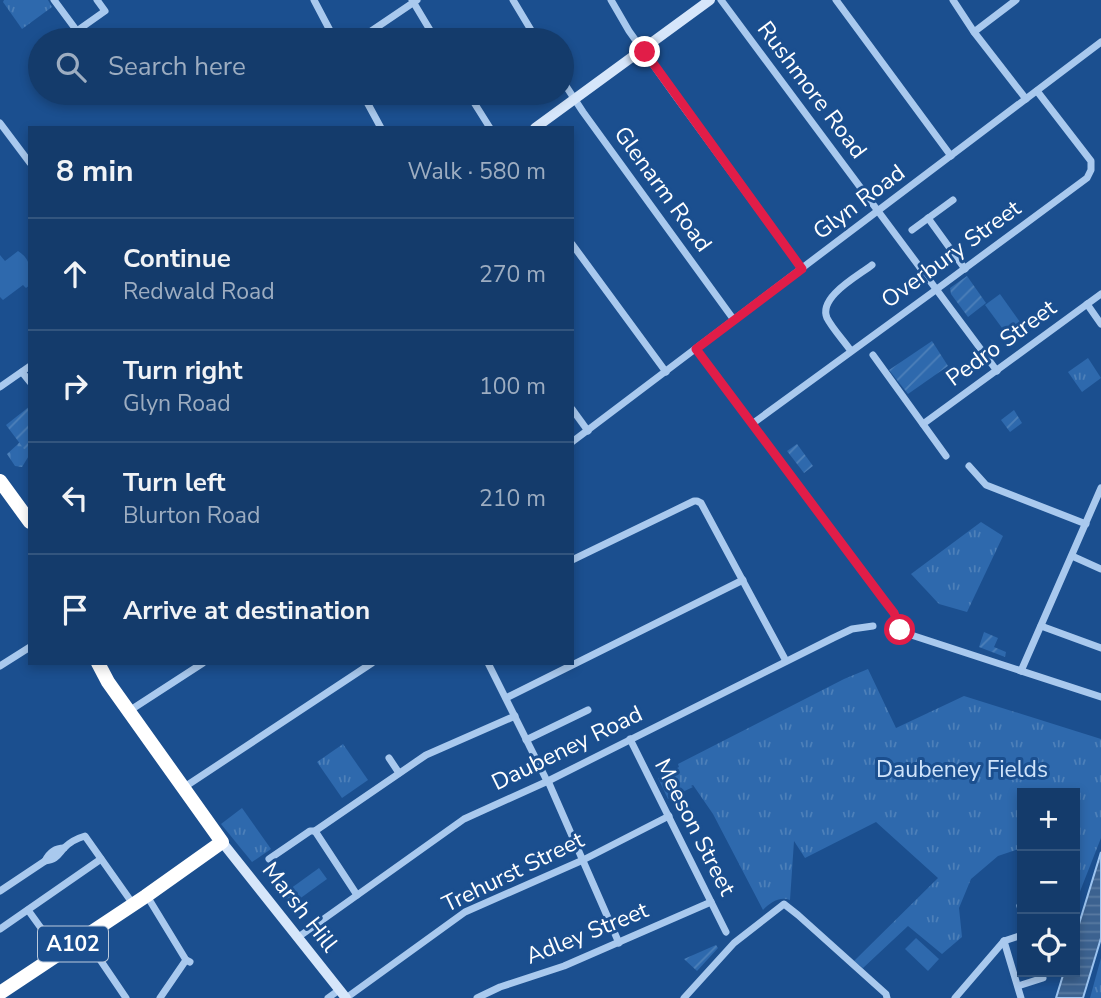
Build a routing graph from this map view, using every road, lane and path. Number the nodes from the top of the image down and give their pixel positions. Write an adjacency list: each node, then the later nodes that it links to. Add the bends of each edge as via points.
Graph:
1 (54, 0): 12 (street)
2 (97, 0): 13 (street, via 105,11)
3 (314, 0): 14 (street)
4 (513, 0): 17 (street)
5 (611, 0): 20 (street)
6 (710, 0): 20 (street)
7 (721, 0): 34 (street, Rushmore Road)
8 (836, 0): 31 (street)
9 (953, 0): 18 (street)
10 (1016, 0): 18 (street)
11 (414, 1): 15 (street); 16 (street)
12 (74, 28)
13 (80, 28)
14 (329, 28)
15 (375, 28)
16 (429, 28)
17 (530, 28)
18 (974, 32): 22 (street)
19 (1101, 42): 21 (street, Glyn Road)
20 (643, 49): 23 (street); 39 (street)
21 (1037, 91): 22 (street, Glyn Road); 40 (street, Overbury Street, via 1091,161 1091,170 1087,178)
22 (1026, 99): 31 (street, Glyn Road)
23 (575, 100): 44 (street, Glenarm Road)
24 (369, 105): 28 (street)
25 (475, 105): 29 (street)
26 (568, 105): 30 (street)
27 (0, 123): 32 (street)
28 (380, 126)
29 (488, 126)
30 (538, 126)
31 (951, 156): 34 (street, Glyn Road)
32 (28, 160)
33 (953, 200): 35 (street)
34 (879, 211): 39 (street, Glyn Road); 41 (street, Rushmore Road)
35 (928, 218): 36 (street); 40 (street)
36 (912, 230)
37 (574, 247): 52 (street)
38 (872, 265): 47 (street, via 831,296 826,305 826,317)
39 (802, 269): 44 (street, Glyn Road)
40 (965, 269): 41 (street, Overbury Street)
41 (937, 289): 47 (street, Overbury Street); 50 (street, Rushmore Road)
42 (1101, 294): 43 (street, Pedro Street)
43 (1087, 304): 45 (street); 50 (street, Pedro Street)
44 (734, 320): 46 (street, Glyn Road)
45 (1101, 324)
46 (696, 349): 52 (street, Glyn Road); 56 (street)
47 (851, 351): 56 (street, Overbury Street)
48 (873, 355): 57 (street)
49 (28, 368): 51 (street)
50 (997, 371): 57 (street, Pedro Street)
51 (22, 372): 53 (street); 54 (street)
52 (666, 372): 58 (street, Glyn Road)
53 (28, 380)
54 (0, 387)
55 (574, 412): 58 (street)
56 (752, 424): 73 (street, via 889,607)
57 (923, 424): 60 (street)
58 (588, 431): 59 (street, Glyn Road)
59 (574, 441)
60 (946, 456)
61 (969, 466): 65 (street, via 987,485)
62 (1, 483): 64 (highway)
63 (1101, 488): 65 (street)
64 (28, 519)
65 (1086, 524): 66 (street)
66 (1072, 556): 68 (street); 71 (street)
67 (574, 559): 69 (street, via 697,501)
68 (1101, 569)
69 (743, 580): 76 (street); 77 (street)
70 (873, 626): 76 (street, Daubeney Road, via 852,629)
71 (1041, 626): 75 (street); 84 (street)
72 (889, 627): 73 (street)
73 (898, 627): 84 (street)
74 (28, 648): 83 (street)
75 (1101, 648)
76 (786, 661): 90 (street, Daubeney Road)
77 (574, 664)
78 (99, 665): 88 (highway)
79 (200, 665): 88 (street)
80 (369, 665): 95 (street)
81 (489, 665): 86 (street)
82 (572, 665): 86 (street)
83 (0, 666)
84 (1021, 671): 85 (street)
85 (1101, 697)
86 (506, 698): 89 (street)
87 (588, 710): 91 (street)
88 (129, 711): 95 (highway)
89 (515, 716): 91 (street); 93 (street, via 426,755)
90 (630, 739): 94 (street, Daubeney Road); 96 (street, Meeson Street)
91 (526, 740): 94 (street)
92 (389, 758): 93 (street)
93 (399, 773): 97 (street)
94 (547, 781): 101 (street); 103 (street, Daubeney Road, via 464,819)
95 (183, 789): 98 (highway)
96 (669, 816): 101 (street, Trehurst Street); 105 (street, Meeson Street)
97 (315, 831): 100 (street); 103 (street)
98 (222, 842): 104 (highway, A102); 112 (street, Marsh Hill)
99 (101, 859): 102 (street, via 85,836 81,837 57,848); 106 (street); 107 (street)
100 (269, 859)
101 (583, 860): 114 (street); 119 (street, Trehurst Street, via 465,912)
102 (0, 891)
103 (357, 895): 112 (street, Daubeney Road)
104 (146, 896): 106 (highway, A102); 121 (street, via 188,961)
105 (711, 902): 109 (street, Meeson Street); 114 (street, Adley Street)
106 (133, 904): 110 (highway, A102)
107 (27, 910): 108 (street); 115 (street)
108 (0, 929)
109 (726, 932)
110 (84, 936): 115 (highway, A102); 120 (street)
111 (1017, 937): 113 (street)
112 (297, 938): 119 (street, Marsh Hill)
113 (1004, 941): 117 (street); 126 (street)
114 (619, 943): 123 (street, Adley Street)
115 (58, 953): 118 (highway, A102)
116 (1043, 978): 117 (street)
117 (1018, 986): 127 (street)
118 (0, 993)
119 (344, 995): 122 (street, Trehurst Street)
120 (125, 998)
121 (160, 998)
122 (328, 998)
123 (477, 998)
124 (684, 998): 125 (street, via 734,943 784,904)
125 (887, 998)
126 (955, 998)
127 (1021, 998)

